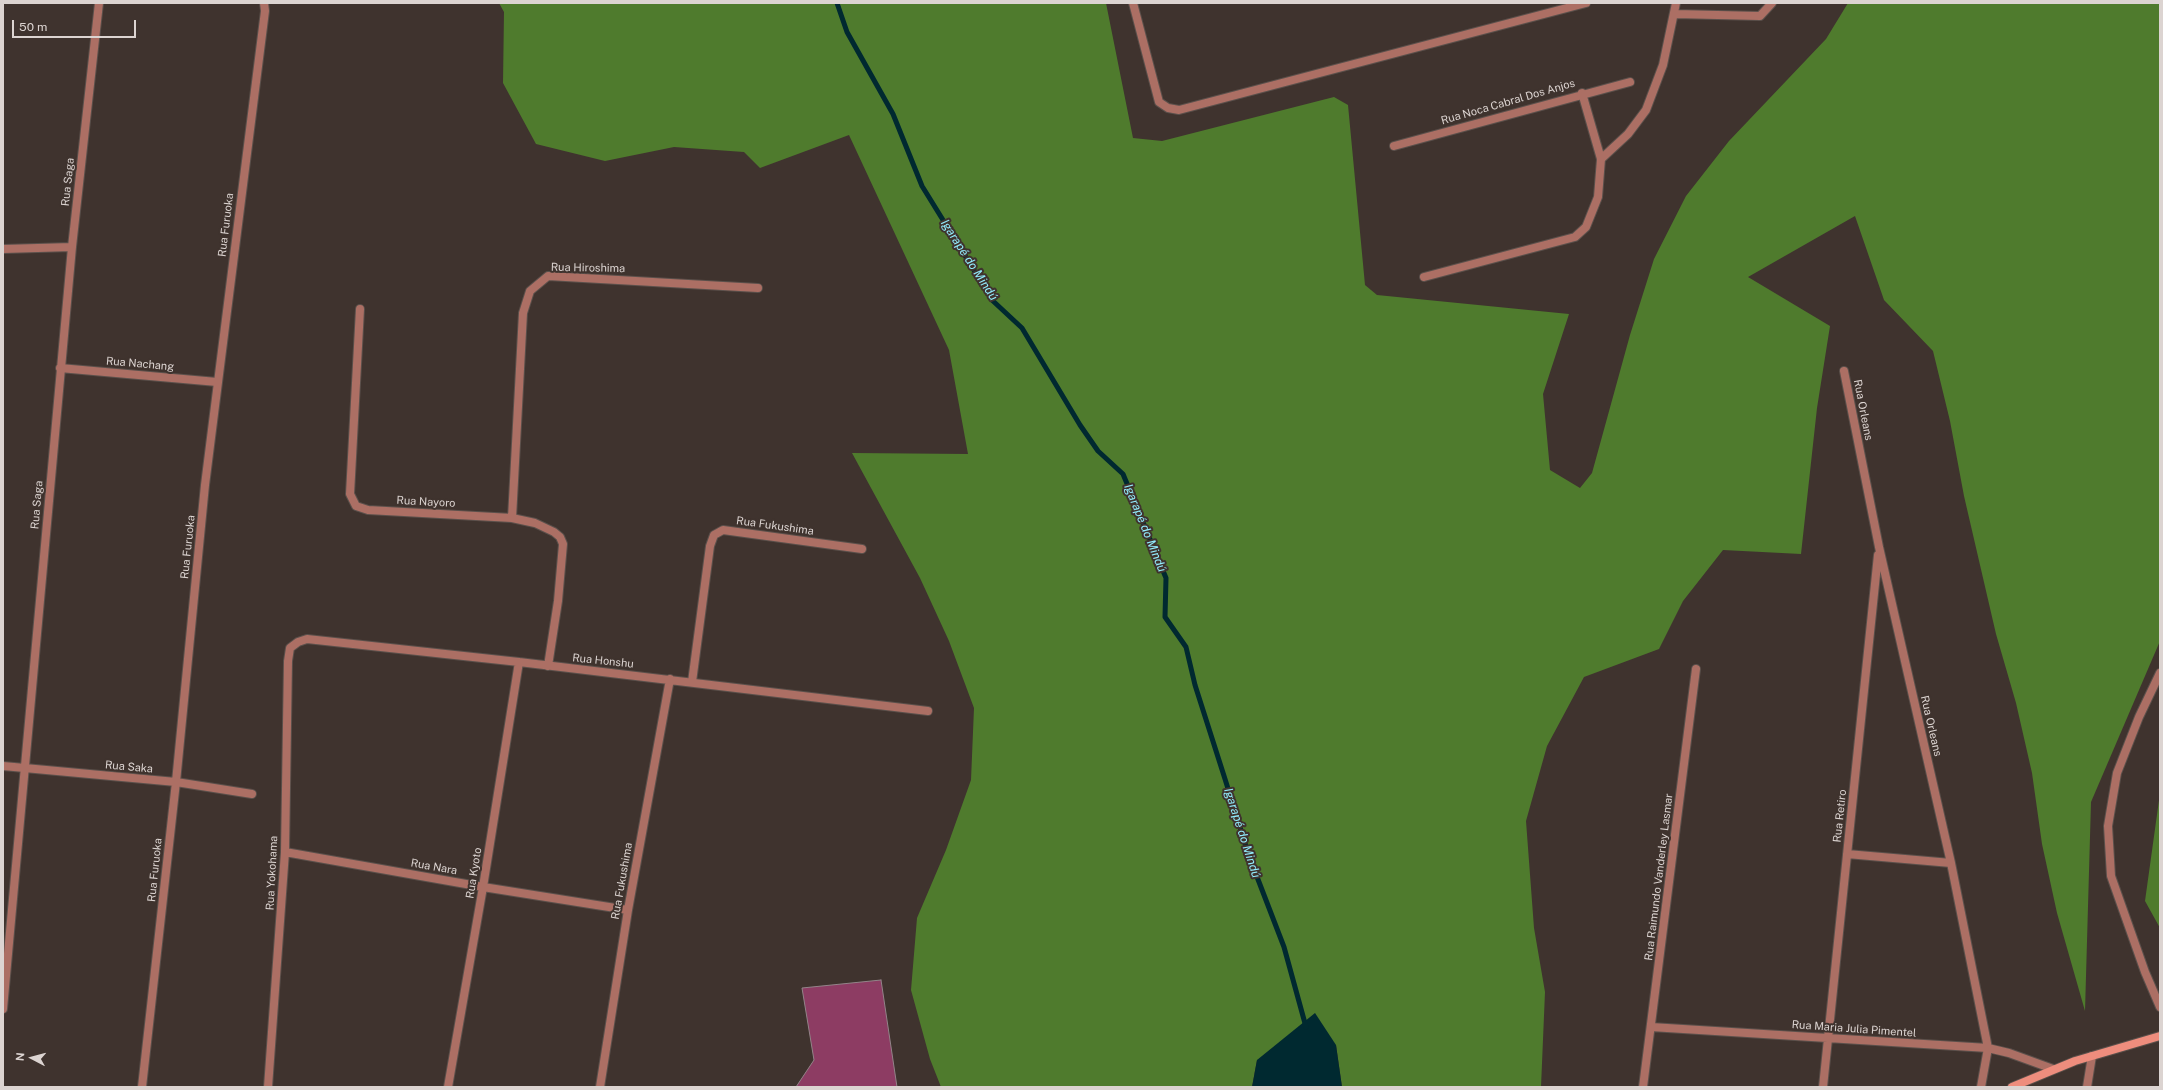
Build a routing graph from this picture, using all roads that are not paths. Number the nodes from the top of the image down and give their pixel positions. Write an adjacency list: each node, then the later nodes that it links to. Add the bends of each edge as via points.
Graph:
1 (99, 3): 12 (street, Rua Saga)
2 (1133, 3): 3 (street, via 1159,102 1168,108 1179,110)
3 (1586, 3)
4 (1676, 3): 7 (street)
5 (1772, 3): 7 (street, via 1760,16)
6 (264, 7): 19 (street, Rua Furuoka)
7 (1676, 14): 11 (street, via 1664,65 1646,110 1628,134)
8 (1630, 82): 9 (street, Rua Noca Cabral Dos Anjos)
9 (1582, 93): 10 (street, Rua Noca Cabral Dos Anjos); 11 (street)
10 (1394, 146)
11 (1601, 159): 14 (street, via 1598,197 1586,227 1575,237)
12 (72, 247): 13 (street); 17 (street, Rua Saga)
13 (3, 249)
14 (1424, 277)
15 (758, 288): 20 (street, Rua Hiroshima, via 548,276 530,291 523,313)
16 (360, 308): 20 (street, Rua Nayoro, via 350,494 356,506 368,510)
17 (60, 368): 19 (street, Rua Nachang); 32 (street, Rua Saga)
18 (1844, 371): 21 (street, Rua Orleans)
19 (217, 382): 33 (street, Rua Furuoka)
20 (512, 518): 25 (street, Rua Nayoro, via 535,523 554,532 563,544)
21 (1879, 547): 36 (street, Rua Retiro); 37 (street, Rua Orleans)
22 (862, 548): 29 (street, Rua Fukushima, via 723,530 714,535 710,546)
23 (288, 661): 24 (street, Rua Honshu, via 290,648 307,639); 35 (street, Rua Yokohama)
24 (519, 662): 25 (street, Rua Honshu); 38 (street, Rua Kyoto)
25 (548, 666): 28 (street, Rua Honshu)
26 (1696, 669): 42 (street, Rua Raimundo Vanderley Lasmar)
27 (2160, 673): 40 (street, via 2117,773 2108,826 2110,876)
28 (670, 679): 29 (street, Rua Honshu); 39 (street, Rua Fukushima)
29 (692, 682): 30 (street, Rua Honshu)
30 (928, 711)
31 (3, 766): 32 (street, Rua Saka)
32 (24, 768): 33 (street, Rua Saka); 41 (street, Rua Saga)
33 (176, 782): 34 (street, Rua Saka); 48 (street, Rua Furuoka)
34 (252, 794)
35 (285, 852): 38 (street, Rua Nara); 49 (street, Rua Yokohama)
36 (1847, 854): 37 (street); 44 (street, Rua Retiro)
37 (1951, 863): 45 (street, Rua Orleans)
38 (483, 887): 39 (street, Rua Nara); 50 (street, Rua Kyoto)
39 (628, 910): 51 (street, Rua Fukushima)
40 (2160, 1007)
41 (3, 1009)
42 (1651, 1027): 44 (street, Rua Maria Julia Pimentel); 52 (street, Rua Raimundo Vanderley Lasmar)
43 (2160, 1036): 46 (main road)
44 (1828, 1038): 45 (street, Rua Maria Julia Pimentel); 53 (street, Rua Retiro)
45 (1988, 1048): 47 (street, Rua Maria Julia Pimentel); 54 (street, Rua Orleans)
46 (2092, 1056): 47 (main road); 56 (street)
47 (2053, 1069): 55 (main road)
48 (142, 1087)
49 (268, 1087)
50 (448, 1087)
51 (600, 1087)
52 (1643, 1087)
53 (1823, 1087)
54 (1981, 1087)
55 (2012, 1087)
56 (2087, 1087)

